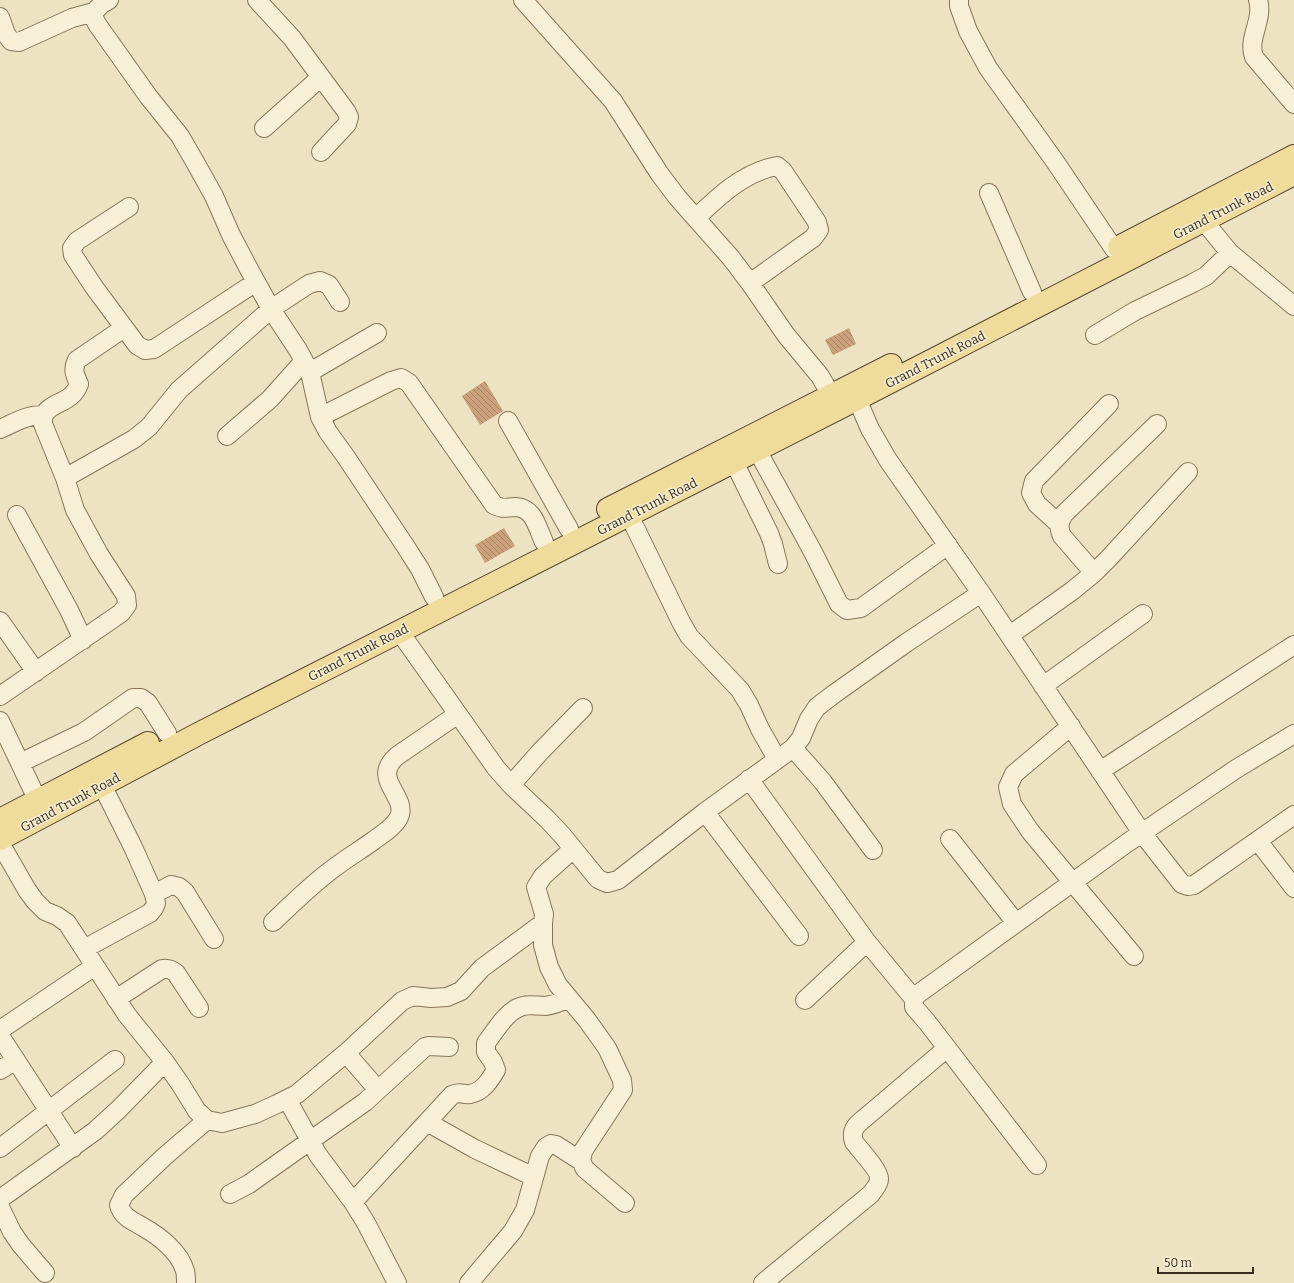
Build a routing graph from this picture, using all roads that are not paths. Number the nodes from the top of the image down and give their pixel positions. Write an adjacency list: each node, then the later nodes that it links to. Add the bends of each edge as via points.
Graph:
1 (109, 0): 6 (street)
2 (257, 0): 9 (street, via 292,38)
3 (523, 0): 17 (street, via 612,101 659,174)
4 (959, 0): 19 (street, via 968,31 988,68)
5 (1258, 0): 10 (street, via 1260,16 1252,41 1254,57)
6 (94, 12): 8 (street, via 72,18 19,42); 21 (street, via 97,24 184,143 214,196)
7 (0, 17): 8 (street, via 6,34)
8 (6, 44)
9 (321, 77): 11 (street); 12 (street, via 349,117 347,124)
10 (1294, 104)
11 (264, 128)
12 (321, 152)
13 (1294, 156): 19 (main road, Grand Trunk Road)
14 (1294, 174): 18 (main road, Grand Trunk Road)
15 (989, 193): 23 (street)
16 (129, 207): 27 (street, via 76,241 72,248 73,255)
17 (696, 218): 22 (street); 22 (street, via 721,194 741,180 776,166 783,171 817,222 819,230 813,238)
18 (1203, 220): 20 (street); 32 (main road, Grand Trunk Road)
19 (1114, 249): 23 (main road, Grand Trunk Road)
20 (1230, 253): 25 (street); 29 (street, via 1215,269 1193,284 1145,305)
21 (256, 282): 26 (street); 27 (street, via 154,348 145,350 137,345)
22 (750, 283): 31 (street, via 786,335 820,376)
23 (1032, 292): 31 (main road, Grand Trunk Road)
24 (340, 302): 26 (street, via 329,285 320,281 309,284)
25 (1294, 306)
26 (271, 309): 30 (street); 43 (street, via 179,390 149,427 134,439)
27 (124, 328): 34 (street, via 77,360 74,366 79,384 76,391)
28 (377, 333): 30 (street)
29 (1095, 335)
30 (307, 367): 35 (street); 39 (street)
31 (831, 395): 47 (main road, Grand Trunk Road)
32 (857, 399): 40 (main road, Grand Trunk Road); 49 (street, via 870,429 888,460)
33 (1109, 404): 46 (street, via 1034,481 1031,493 1037,504)
34 (44, 415): 38 (street, via 36,414); 43 (street, via 43,424)
35 (320, 417): 48 (street, via 391,381 401,378 410,383 494,505 503,509 523,508 532,514); 53 (street, via 420,569)
36 (508, 421): 47 (street)
37 (1157, 424): 46 (street, via 1064,514)
38 (0, 429)
39 (227, 436)
40 (757, 450): 41 (main road, Grand Trunk Road); 49 (street, via 839,604 847,610 861,608)
41 (734, 462): 45 (main road, Grand Trunk Road); 50 (street, via 769,533)
42 (1188, 472): 51 (street)
43 (65, 478): 58 (street, via 75,510 126,596 127,605 122,613)
44 (17, 515): 58 (street)
45 (629, 515): 56 (main road, Grand Trunk Road); 70 (street, via 689,636 740,690)
46 (1059, 524): 51 (street, via 1062,536)
47 (569, 529): 48 (main road, Grand Trunk Road)
48 (544, 542): 53 (main road, Grand Trunk Road)
49 (948, 545): 52 (street)
50 (778, 564)
51 (1094, 572): 57 (street)
52 (981, 593): 57 (street); 69 (street, via 817,707)
53 (434, 597): 67 (main road, Grand Trunk Road)
54 (1143, 614): 61 (street)
55 (2, 627): 60 (street)
56 (399, 631): 64 (street); 74 (main road, Grand Trunk Road)
57 (1010, 635): 61 (street)
58 (83, 640): 60 (street)
59 (1294, 645): 72 (street)
60 (36, 672): 62 (street)
61 (1043, 686): 66 (street)
62 (0, 696)
63 (583, 708): 75 (street)
64 (458, 714): 75 (street); 90 (street, via 397,756 389,765 386,772 401,807 399,818 391,828 330,871)
65 (0, 720): 71 (street)
66 (1071, 726): 72 (street); 87 (street, via 1014,774 1008,787 1012,804)
67 (167, 733): 71 (street, via 148,703 141,698 133,698 84,732); 76 (main road, Grand Trunk Road)
68 (1294, 734): 80 (street, via 1236,769)
69 (793, 748): 70 (street); 86 (street, via 823,782)
70 (777, 759): 73 (street)
71 (20, 763): 76 (street)
72 (1100, 770): 80 (street)
73 (749, 779): 77 (street); 95 (street)
74 (102, 785): 81 (main road, Grand Trunk Road); 89 (street)
75 (511, 785): 85 (street, via 547,819)
76 (38, 801): 79 (main road, Grand Trunk Road)
77 (705, 812): 85 (street, via 618,880 607,883 598,879); 93 (street)
78 (1294, 815): 83 (street)
79 (0, 820)
80 (1142, 833): 83 (street, via 1182,884 1188,886 1194,885); 87 (street)
81 (0, 839)
82 (950, 839): 92 (street)
83 (1258, 841): 88 (street)
84 (0, 843): 96 (street, via 35,901 45,911 67,923)
85 (573, 849): 91 (street, via 543,876 536,887 544,914)
86 (873, 850)
87 (1072, 883): 92 (street); 97 (street)
88 (1294, 888)
89 (154, 894): 94 (street, via 171,885 179,886); 96 (street, via 156,904 150,912)
90 (273, 922)
91 (543, 923): 99 (street, via 543,945 549,967 558,985); 108 (street, via 482,968 461,991 447,997 413,996 402,1001)
92 (1016, 923): 101 (street)
93 (799, 936)
94 (214, 939)
95 (867, 942): 101 (street); 102 (street)
96 (84, 949): 98 (street)
97 (1134, 956)
98 (96, 966): 100 (street); 104 (street)
99 (569, 998): 117 (street, via 547,1006 524,1006 513,1011 486,1043 486,1052 496,1070 490,1081 478,1092 459,1092 452,1095); 121 (street, via 607,1048 622,1080 623,1090 583,1150)
100 (116, 999): 103 (street, via 165,969 176,973); 111 (street)
101 (914, 999): 107 (street, via 914,1007)
102 (805, 1000)
103 (199, 1008)
104 (0, 1030)
105 (0, 1036): 109 (street)
106 (449, 1047): 113 (street, via 425,1047)
107 (947, 1048): 122 (street); 133 (street, via 853,1131 854,1142 880,1178 871,1194)
108 (346, 1054): 113 (street); 114 (street, via 297,1094)
109 (16, 1060): 112 (street); 115 (street)
110 (115, 1060): 115 (street)
111 (165, 1062): 116 (street, via 197,1111); 120 (street, via 118,1110)
112 (0, 1070)
113 (378, 1090): 118 (street)
114 (287, 1099): 116 (street, via 255,1114 222,1123); 118 (street)
115 (48, 1110): 119 (street); 120 (street)
116 (207, 1120): 130 (street, via 124,1195 118,1205 124,1215 151,1232 178,1257 185,1271)
117 (427, 1122): 123 (street, via 459,1141); 126 (street)
118 (309, 1141): 124 (street, via 254,1181); 126 (street)
119 (0, 1148)
120 (74, 1148): 125 (street)
121 (581, 1161): 123 (street, via 551,1144 540,1156); 127 (street, via 585,1169)
122 (1037, 1165)
123 (534, 1177): 132 (street, via 525,1210 513,1231)
124 (230, 1194)
125 (0, 1199)
126 (353, 1202): 131 (street)
127 (625, 1203)
128 (0, 1207): 129 (street, via 12,1232)
129 (45, 1273)
130 (186, 1283)
131 (397, 1283)
132 (469, 1283)
133 (763, 1283)

